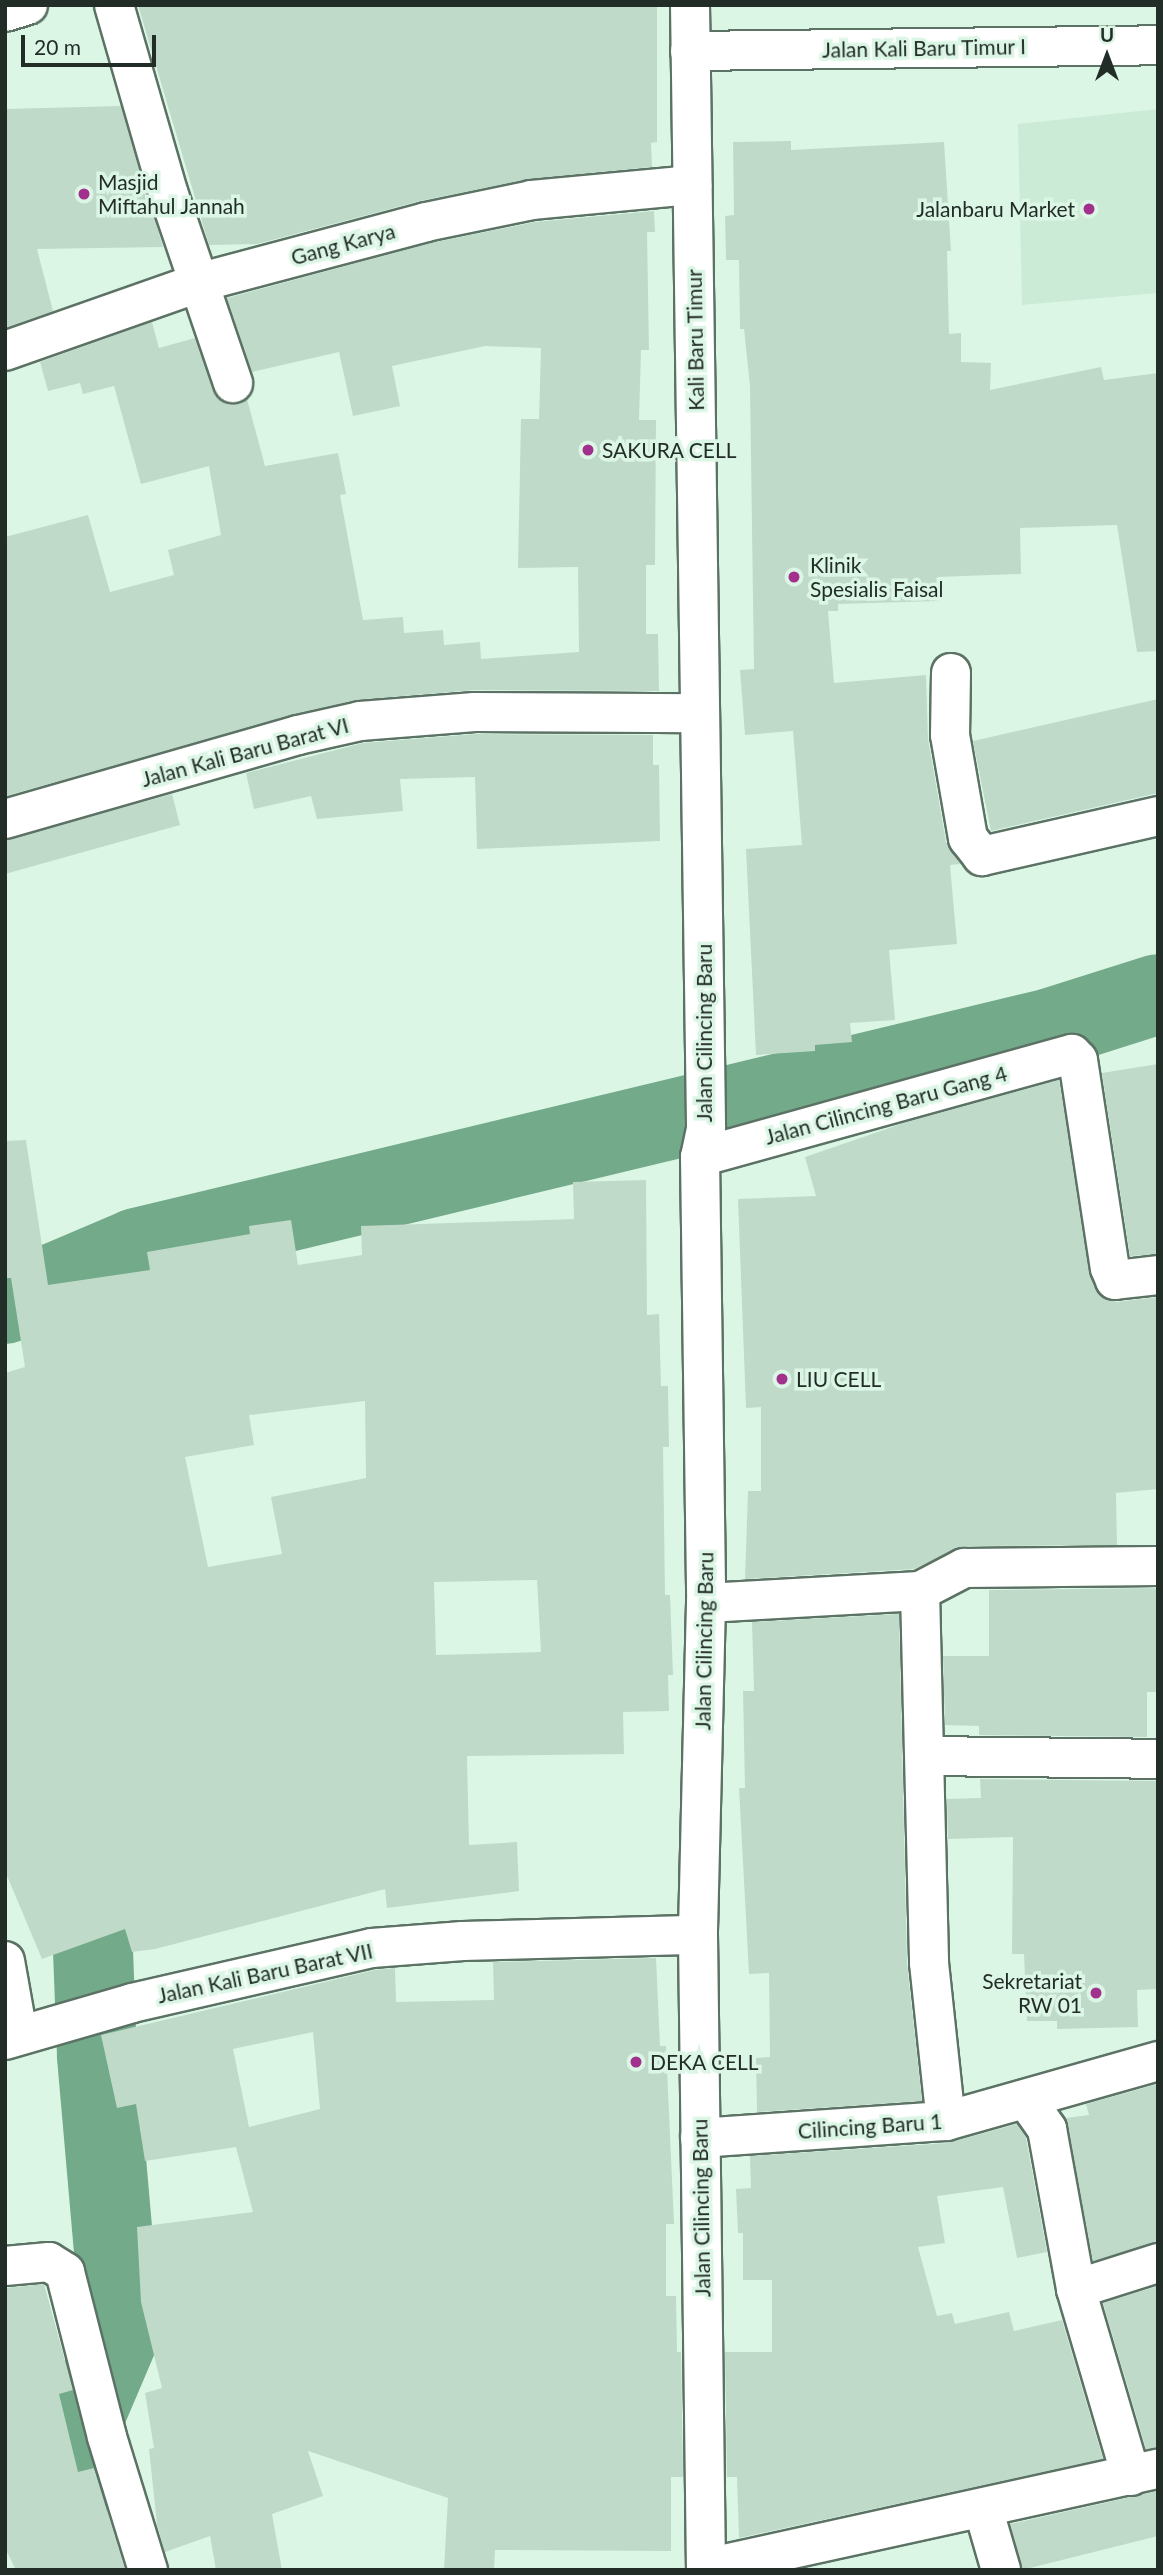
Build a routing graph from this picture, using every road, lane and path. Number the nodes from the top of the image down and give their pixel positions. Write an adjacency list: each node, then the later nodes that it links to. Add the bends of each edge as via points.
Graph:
1 (28, 5): 4 (street)
2 (114, 5): 8 (street, via 168,192)
3 (690, 5): 6 (street)
4 (5, 12)
5 (1158, 45): 6 (street, Jalan Kali Baru Timur I)
6 (690, 51): 7 (street, Kali Baru Timur)
7 (692, 185): 8 (street, Gang Karya, via 532,200 426,222); 12 (street, Kali Baru Timur)
8 (201, 282): 9 (street, Gang Karya); 10 (street)
9 (5, 351)
10 (233, 383)
11 (951, 673): 13 (street, via 952,748 968,838 982,856)
12 (700, 713): 14 (street, Jalan Kali Baru Barat VI, via 475,712 360,721); 15 (street, Jalan Cilincing Baru)
13 (1158, 816)
14 (5, 819)
15 (703, 1143): 16 (street, Jalan Cilincing Baru Gang 4, via 1072,1054 1078,1060 1110,1268 1115,1280); 19 (street, Jalan Cilincing Baru)
16 (1158, 1275)
17 (1158, 1566): 18 (street, via 964,1567)
18 (920, 1591): 19 (street); 20 (street)
19 (706, 1603): 22 (street, Jalan Cilincing Baru)
20 (926, 1756): 21 (street); 27 (street, via 929,1963)
21 (1158, 1759)
22 (698, 1935): 24 (street, Jalan Kali Baru Barat VII, via 372,1948); 28 (street, Jalan Cilincing Baru)
23 (5, 1961): 24 (street)
24 (24, 2032)
25 (1158, 2061): 26 (street, Cilincing Baru 1)
26 (1026, 2099): 27 (street, Cilincing Baru 1); 31 (street, via 1046,2129)
27 (946, 2121): 28 (street, Cilincing Baru 1)
28 (701, 2138): 34 (street, Jalan Cilincing Baru)
29 (1158, 2263): 31 (street)
30 (5, 2266): 35 (street, via 49,2262 65,2272 107,2437)
31 (1076, 2289): 32 (street)
32 (1144, 2473): 33 (street)
33 (983, 2508): 34 (street); 36 (street)
34 (706, 2569)
35 (148, 2570)
36 (1001, 2570)

